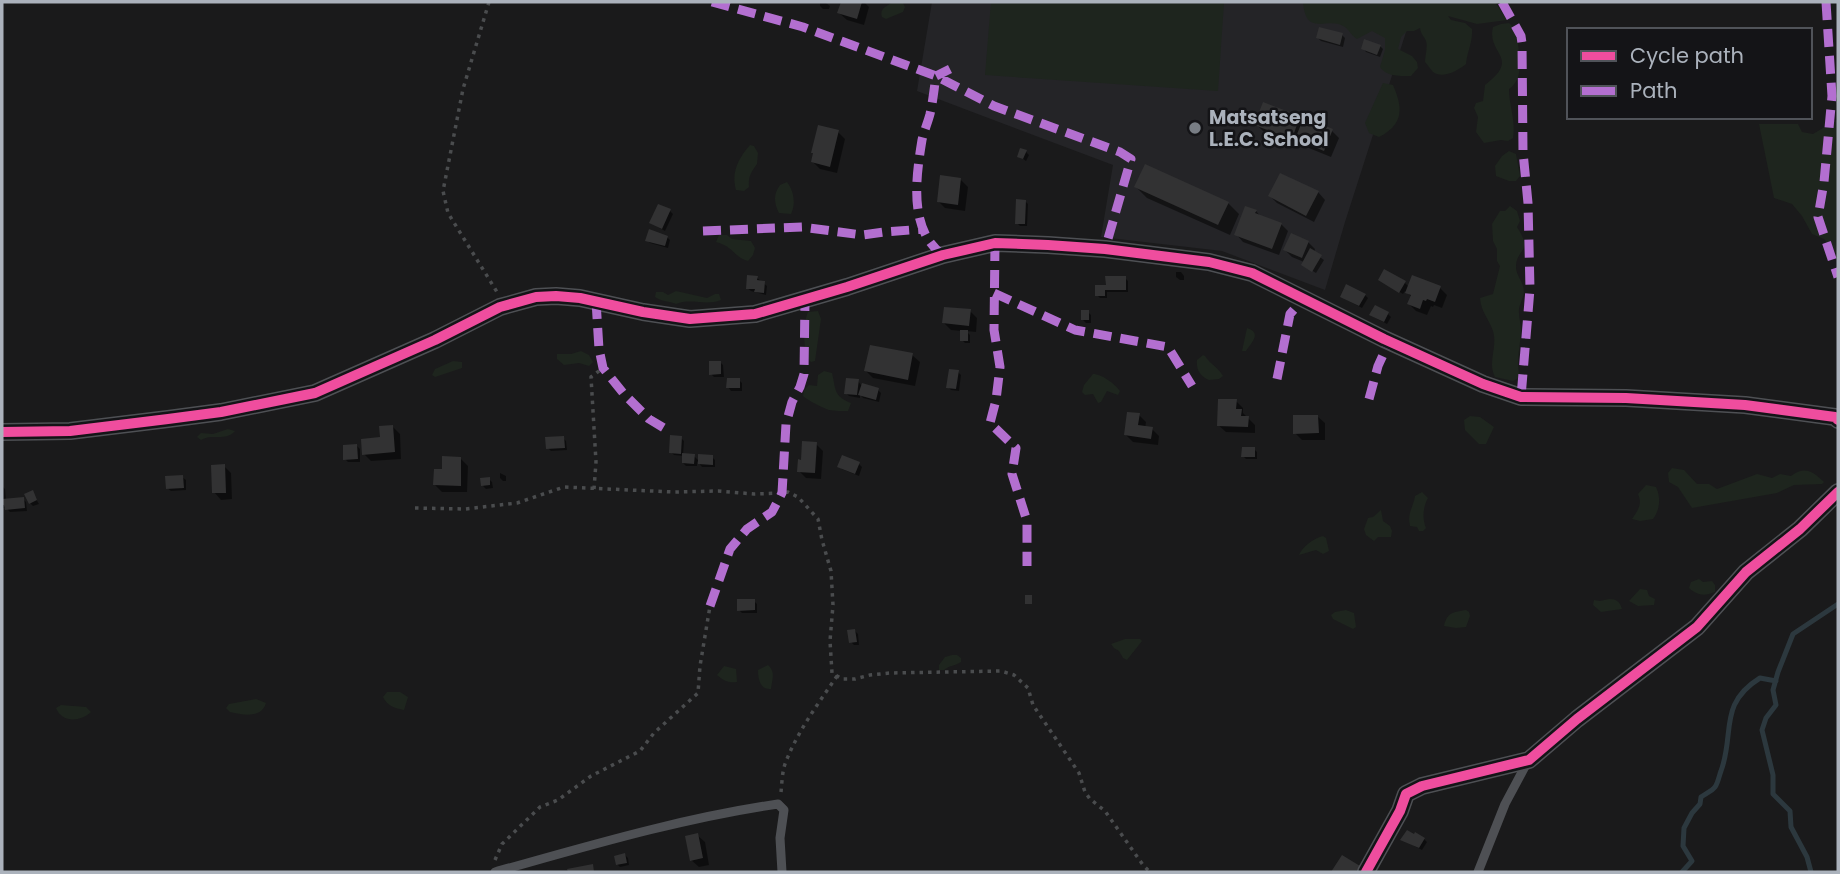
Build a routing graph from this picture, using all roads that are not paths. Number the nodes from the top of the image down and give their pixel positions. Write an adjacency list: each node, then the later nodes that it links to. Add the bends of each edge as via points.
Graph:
1 (1838, 420): 2 (street, via 1745,405 1521,397 1384,339 1252,273 1209,262 1105,249 995,243 755,314 690,319 580,298 536,297 506,305 315,393 169,419 70,431)
2 (2, 432)
3 (1838, 492): 4 (street, via 1746,572 1697,627)
4 (1529, 760): 7 (street, via 1406,794); 8 (lane, via 1505,804)
5 (495, 872): 6 (lane, via 733,810 778,804 784,810)
6 (782, 872)
7 (1366, 872)
8 (1478, 872)

